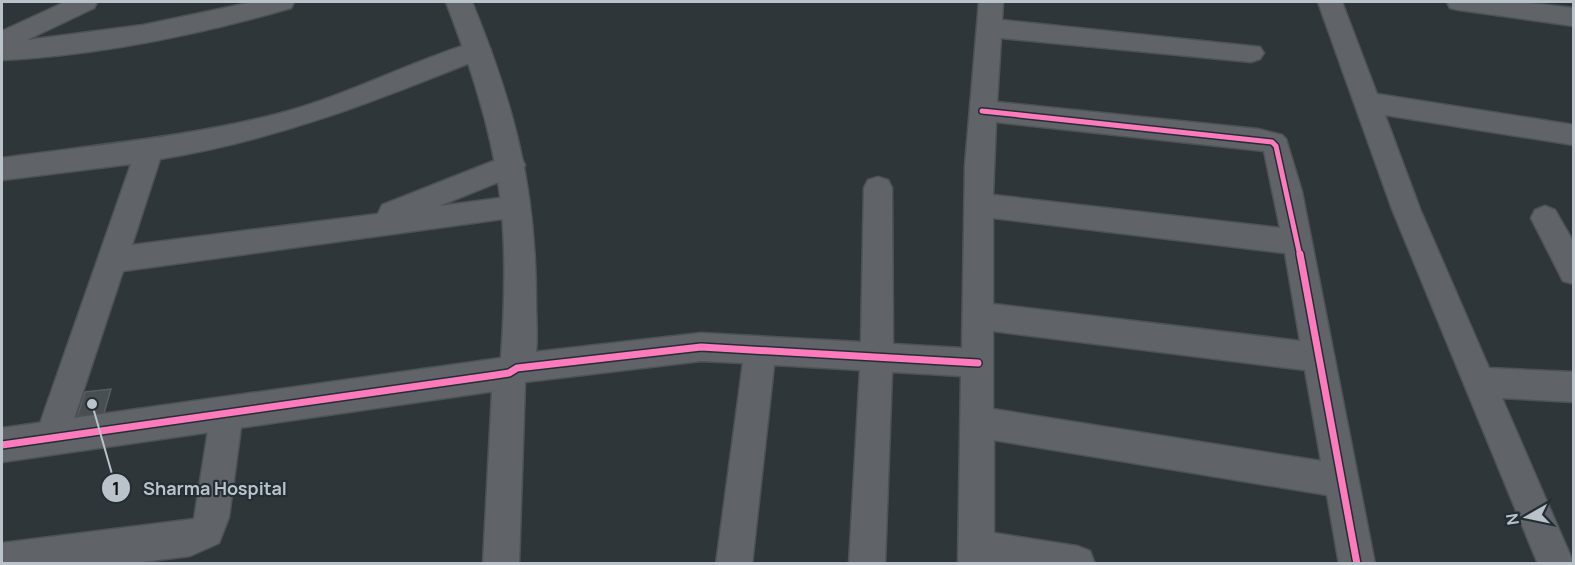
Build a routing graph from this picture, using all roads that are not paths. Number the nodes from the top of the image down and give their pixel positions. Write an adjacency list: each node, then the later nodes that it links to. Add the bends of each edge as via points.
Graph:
1 (85, 2): 7 (street)
2 (282, 2): 6 (street)
3 (459, 2): 12 (street)
4 (1330, 2): 15 (street)
5 (1459, 2): 9 (street)
6 (253, 5): 11 (street, via 176,29)
7 (50, 8): 10 (street); 11 (street)
8 (990, 15): 14 (street); 16 (street)
9 (1574, 17)
10 (2, 40)
11 (78, 44): 13 (street)
12 (478, 50): 18 (street, via 284,123); 19 (street)
13 (2, 51)
14 (1251, 53)
15 (1365, 102): 17 (street); 35 (street)
16 (982, 111): 22 (street); 26 (street, via 1272,142 1280,155)
17 (1574, 135)
18 (149, 151): 20 (street); 27 (street)
19 (511, 165): 23 (street); 25 (street)
20 (2, 170)
21 (878, 188): 31 (street)
22 (978, 205): 26 (street); 29 (street)
23 (515, 208): 25 (street); 34 (street, via 519,261)
24 (1545, 218): 28 (street)
25 (350, 230): 27 (street)
26 (1296, 242): 32 (street)
27 (112, 260): 39 (street)
28 (1574, 272)
29 (976, 315): 32 (street); 33 (street)
30 (760, 351): 31 (street); 34 (street, via 701,347); 46 (street)
31 (877, 357): 33 (street); 47 (street)
32 (1316, 357): 41 (street)
33 (978, 363): 38 (street)
34 (513, 370): 37 (street); 45 (street)
35 (1478, 382): 36 (street); 50 (street)
36 (1574, 387)
37 (227, 412): 39 (street); 43 (street, via 207,531 190,538)
38 (978, 423): 41 (street); 42 (street)
39 (52, 438): 40 (street)
40 (2, 445)
41 (1339, 480): 49 (street)
42 (976, 556): 48 (street)
43 (68, 558): 44 (street)
44 (2, 561)
45 (501, 564)
46 (734, 564)
47 (867, 564)
48 (1077, 564)
49 (1357, 564)
50 (1556, 564)

